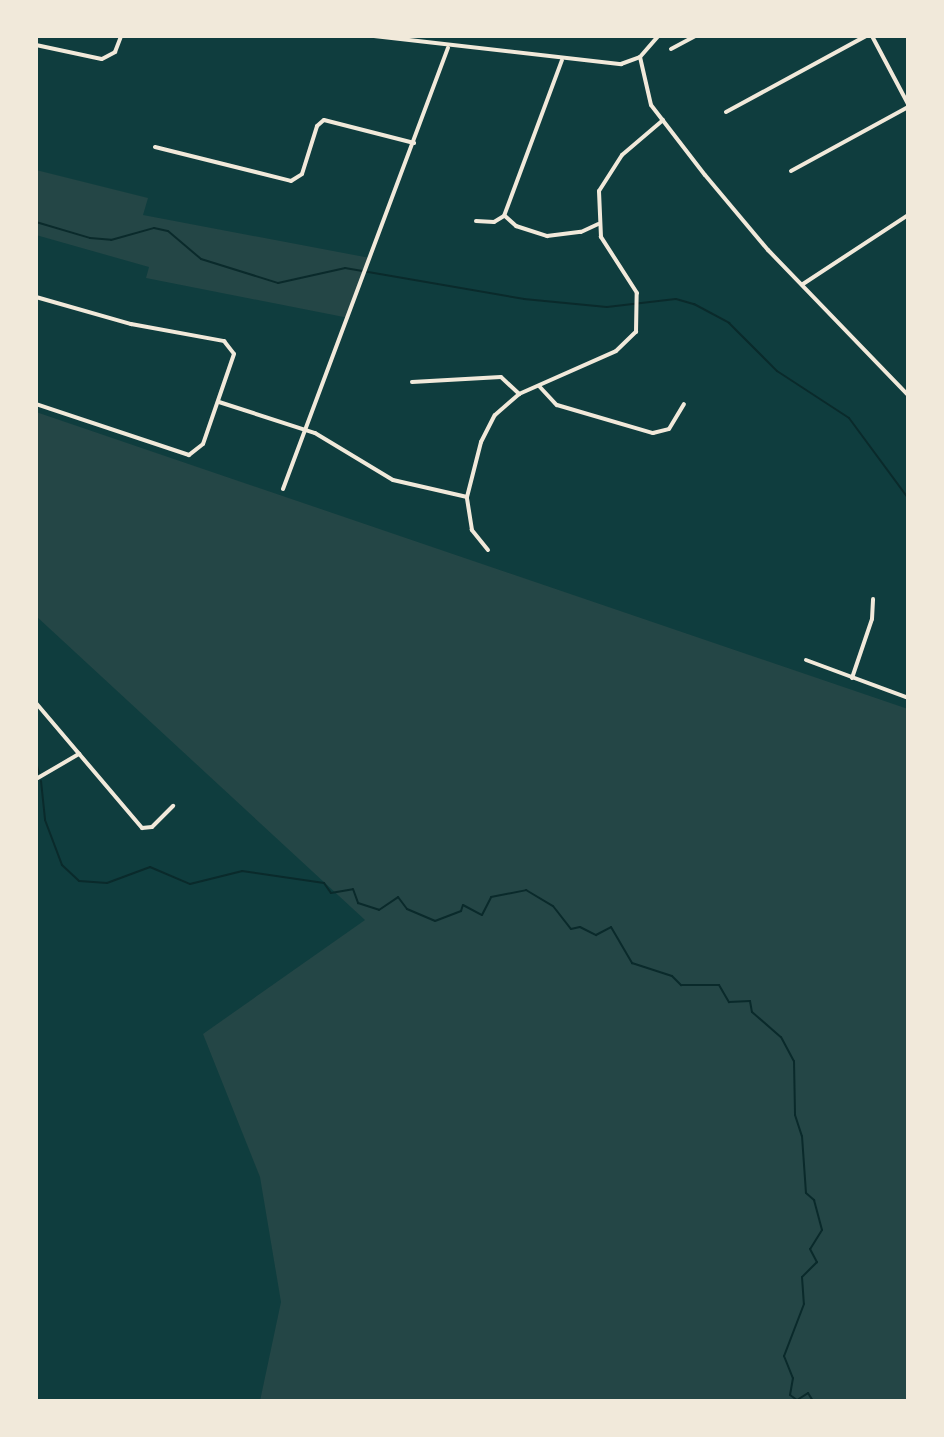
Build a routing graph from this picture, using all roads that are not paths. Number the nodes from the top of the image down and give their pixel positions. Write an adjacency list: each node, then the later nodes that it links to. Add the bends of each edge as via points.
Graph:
1 (121, 36): 6 (street, via 115,52 102,59)
2 (375, 36): 7 (street)
3 (658, 36): 9 (street)
4 (695, 36): 8 (street)
5 (869, 36): 11 (street); 12 (street)
6 (36, 45)
7 (448, 48): 10 (street); 14 (street)
8 (671, 49)
9 (640, 57): 10 (street, via 621,64); 13 (street, via 647,97)
10 (562, 60): 18 (street)
11 (908, 105): 16 (street)
12 (726, 112)
13 (663, 120): 20 (street, via 611,168 599,191); 21 (street, via 768,250)
14 (414, 143): 15 (street, via 324,120 295,181); 30 (street)
15 (155, 147)
16 (791, 171)
17 (908, 215): 21 (street)
18 (504, 216): 19 (street, via 494,222); 20 (street, via 516,226 547,236)
19 (476, 221)
20 (598, 224): 24 (street, via 608,252 637,293 640,308 631,340)
21 (803, 285): 26 (street)
22 (36, 297): 27 (street, via 131,324 228,342 234,354)
23 (412, 382): 25 (street, via 501,377)
24 (539, 386): 25 (street); 29 (street, via 557,405 653,433 669,429)
25 (519, 394): 32 (street, via 488,427)
26 (908, 395)
27 (219, 402): 28 (street, via 200,449 189,455); 30 (street)
28 (36, 404)
29 (684, 404)
30 (307, 429): 31 (street); 32 (street, via 393,480)
31 (283, 489)
32 (467, 497): 33 (street, via 472,530)
33 (488, 550)
34 (873, 599): 36 (street, via 872,619)
35 (806, 660): 36 (street)
36 (852, 678): 37 (street)
37 (908, 698)
38 (36, 703): 39 (street)
39 (80, 754): 40 (street); 41 (street, via 142,828 152,827)
40 (36, 779)
41 (173, 806)

